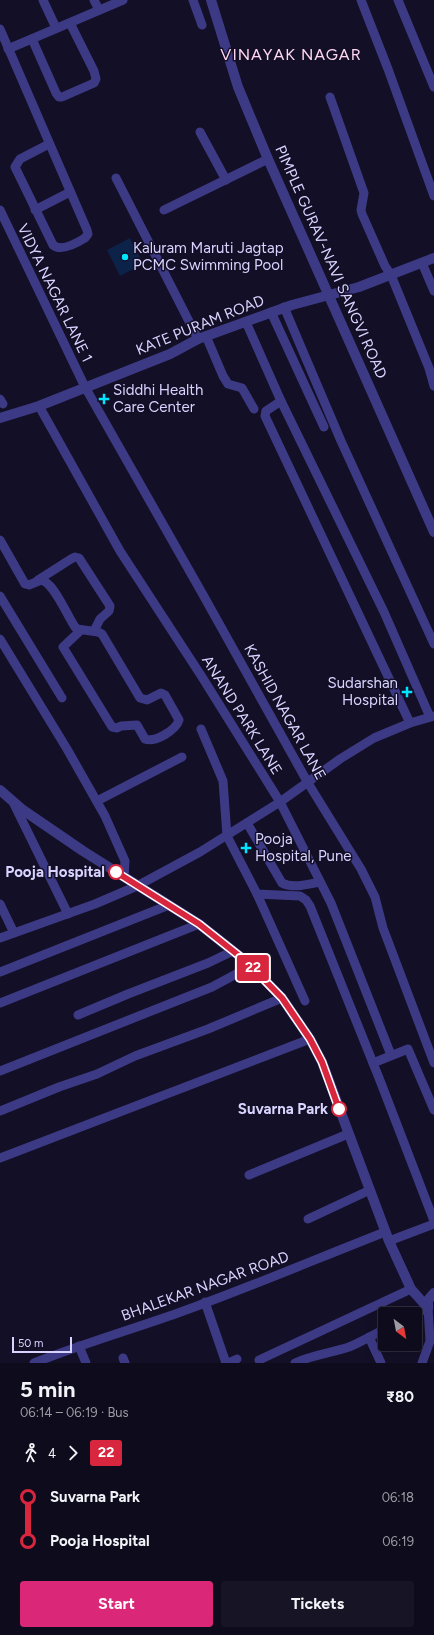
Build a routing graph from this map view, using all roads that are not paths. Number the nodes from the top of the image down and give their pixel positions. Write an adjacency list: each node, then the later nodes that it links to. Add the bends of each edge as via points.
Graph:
1 (43, 0): 11 (street)
2 (94, 0): 8 (street)
3 (123, 0): 8 (street)
4 (193, 0): 10 (street)
5 (211, 0): 20 (street, PIMPLE GURAV-NAVI SANGVI ROAD, via 238,87)
6 (361, 0): 24 (street)
7 (398, 0): 15 (street)
8 (99, 10): 9 (street)
9 (70, 22): 11 (street); 13 (street, via 94,71 94,83 59,97)
10 (202, 25)
11 (56, 28): 13 (street)
12 (0, 29): 14 (street)
13 (32, 39): 14 (street)
14 (8, 49): 19 (street)
15 (430, 63): 16 (street)
16 (434, 87)
17 (330, 97): 30 (street, via 364,193 362,214)
18 (200, 132): 22 (street)
19 (50, 144): 23 (street); 26 (street, via 20,159 15,167)
20 (268, 159): 22 (street); 32 (street, PIMPLE GURAV-NAVI SANGVI ROAD)
21 (116, 178): 36 (street)
22 (226, 180): 27 (street)
23 (70, 192): 26 (street); 26 (street, via 88,234 81,241 56,248)
24 (434, 196)
25 (0, 210): 38 (street, VIDYA NAGAR LANE 1)
26 (36, 210)
27 (164, 210)
28 (434, 258): 29 (street, KATE PURAM ROAD)
29 (422, 263): 30 (street, KATE PURAM ROAD); 31 (street)
30 (391, 275): 32 (street, KATE PURAM ROAD, via 359,288); 37 (street)
31 (434, 291)
32 (328, 295): 33 (street, KATE PURAM ROAD); 44 (street, PIMPLE GURAV-NAVI SANGVI ROAD)
33 (284, 308): 34 (street, KATE PURAM ROAD); 51 (street, via 341,441)
34 (271, 312): 35 (street, KATE PURAM ROAD); 43 (street)
35 (246, 322): 36 (street, KATE PURAM ROAD); 39 (street)
36 (202, 337): 38 (street, KATE PURAM ROAD, via 170,354); 41 (street, via 228,384 242,388)
37 (434, 386)
38 (85, 387): 40 (street, KATE PURAM ROAD); 57 (street, KASHID NAGAR LANE)
39 (281, 401): 53 (street); 54 (street, via 266,411 265,416)
40 (39, 406): 42 (street, KATE PURAM ROAD); 61 (street, ANAND PARK LANE, via 120,551)
41 (254, 409)
42 (0, 418)
43 (324, 427)
44 (434, 532)
45 (0, 540): 46 (street, via 25,584 29,585)
46 (38, 580): 48 (street, via 46,582 53,590 75,627); 49 (street, via 71,559 79,558 110,606)
47 (2, 602): 52 (street)
48 (81, 630): 49 (street); 49 (street, via 63,647 112,727 137,725 145,739 158,739 179,720 165,695 161,693 147,700 140,698 102,634)
49 (94, 631)
50 (0, 639): 60 (street)
51 (434, 644)
52 (62, 698)
53 (432, 717): 54 (street)
54 (410, 723): 57 (street, via 374,738)
55 (201, 729): 63 (street, via 223,781)
56 (182, 757): 60 (street)
57 (308, 782): 61 (street); 84 (street, KASHID NAGAR LANE, via 375,897 383,928)
58 (0, 790): 59 (street)
59 (13, 801): 64 (street); 70 (street)
60 (96, 801): 64 (street, via 125,862)
61 (280, 802): 62 (street); 65 (street, ANAND PARK LANE)
62 (248, 823): 63 (street); 65 (street, via 282,883 292,886)
63 (227, 836): 66 (street); 67 (street)
64 (124, 877): 66 (street)
65 (320, 882): 82 (street, ANAND PARK LANE, via 331,903)
66 (137, 886): 69 (street); 70 (street)
67 (257, 894): 78 (street); 83 (street, via 300,896 306,900)
68 (0, 904): 72 (street)
69 (169, 905): 71 (street); 76 (street)
70 (68, 914): 72 (street)
71 (199, 924): 74 (street); 79 (street)
72 (14, 933): 73 (street)
73 (0, 938)
74 (233, 951): 75 (street); 80 (street)
75 (251, 966): 77 (street); 85 (street, via 212,987)
76 (0, 972)
77 (282, 998): 81 (street); 87 (street)
78 (305, 1001)
79 (0, 1003)
80 (78, 1015)
81 (310, 1039): 88 (street, via 322,1062); 89 (street)
82 (391, 1055): 83 (street); 86 (street, via 408,1050)
83 (373, 1063): 93 (street)
84 (434, 1063)
85 (0, 1071)
86 (434, 1110)
87 (0, 1111)
88 (348, 1134): 90 (street); 91 (street)
89 (0, 1158)
90 (249, 1175)
91 (370, 1190): 92 (street); 95 (street)
92 (308, 1218)
93 (434, 1221)
94 (434, 1224): 95 (street, BHALEKAR NAGAR ROAD)
95 (387, 1236): 96 (street); 98 (street, BHALEKAR NAGAR ROAD)
96 (411, 1288): 99 (street); 106 (street)
97 (434, 1293): 99 (street, via 428,1300)
98 (205, 1302): 103 (street, BHALEKAR NAGAR ROAD); 109 (street)
99 (431, 1308): 102 (street)
100 (378, 1332): 101 (street)
101 (369, 1337): 110 (street, via 322,1356 305,1358); 111 (street)
102 (432, 1345): 112 (street)
103 (80, 1346): 105 (street, BHALEKAR NAGAR ROAD); 108 (street)
104 (237, 1359): 109 (street)
105 (51, 1360): 107 (street, BHALEKAR NAGAR ROAD)
106 (259, 1360)
107 (34, 1363)
108 (86, 1363)
109 (227, 1363)
110 (295, 1363)
111 (381, 1363)
112 (422, 1363)

